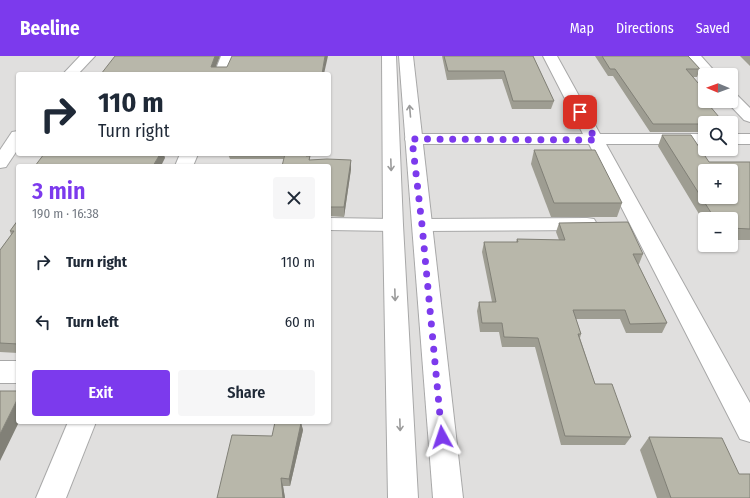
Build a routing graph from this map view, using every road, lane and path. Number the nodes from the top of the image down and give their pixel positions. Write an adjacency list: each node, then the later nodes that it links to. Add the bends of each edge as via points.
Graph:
1 (88, 56): 8 (street)
2 (228, 56): 9 (street)
3 (389, 56): 21 (street, one-way to 21)
4 (406, 56): 12 (street, one-way to 4)
5 (550, 56): 16 (street)
6 (694, 56): 7 (street)
7 (705, 68)
8 (72, 72)
9 (222, 72)
10 (738, 104): 11 (street)
11 (750, 117)
12 (412, 139): 16 (street); 22 (street)
13 (698, 139): 16 (street)
14 (738, 139): 15 (street)
15 (750, 139)
16 (596, 140): 20 (street)
17 (12, 141): 18 (street)
18 (0, 163)
19 (331, 224): 21 (street)
20 (640, 224): 22 (street); 26 (street)
21 (392, 225): 28 (street, one-way to 28)
22 (422, 225): 29 (street)
23 (0, 372): 24 (street)
24 (16, 372)
25 (81, 424): 27 (street)
26 (750, 430)
27 (51, 498)
28 (403, 498)
29 (448, 498)

